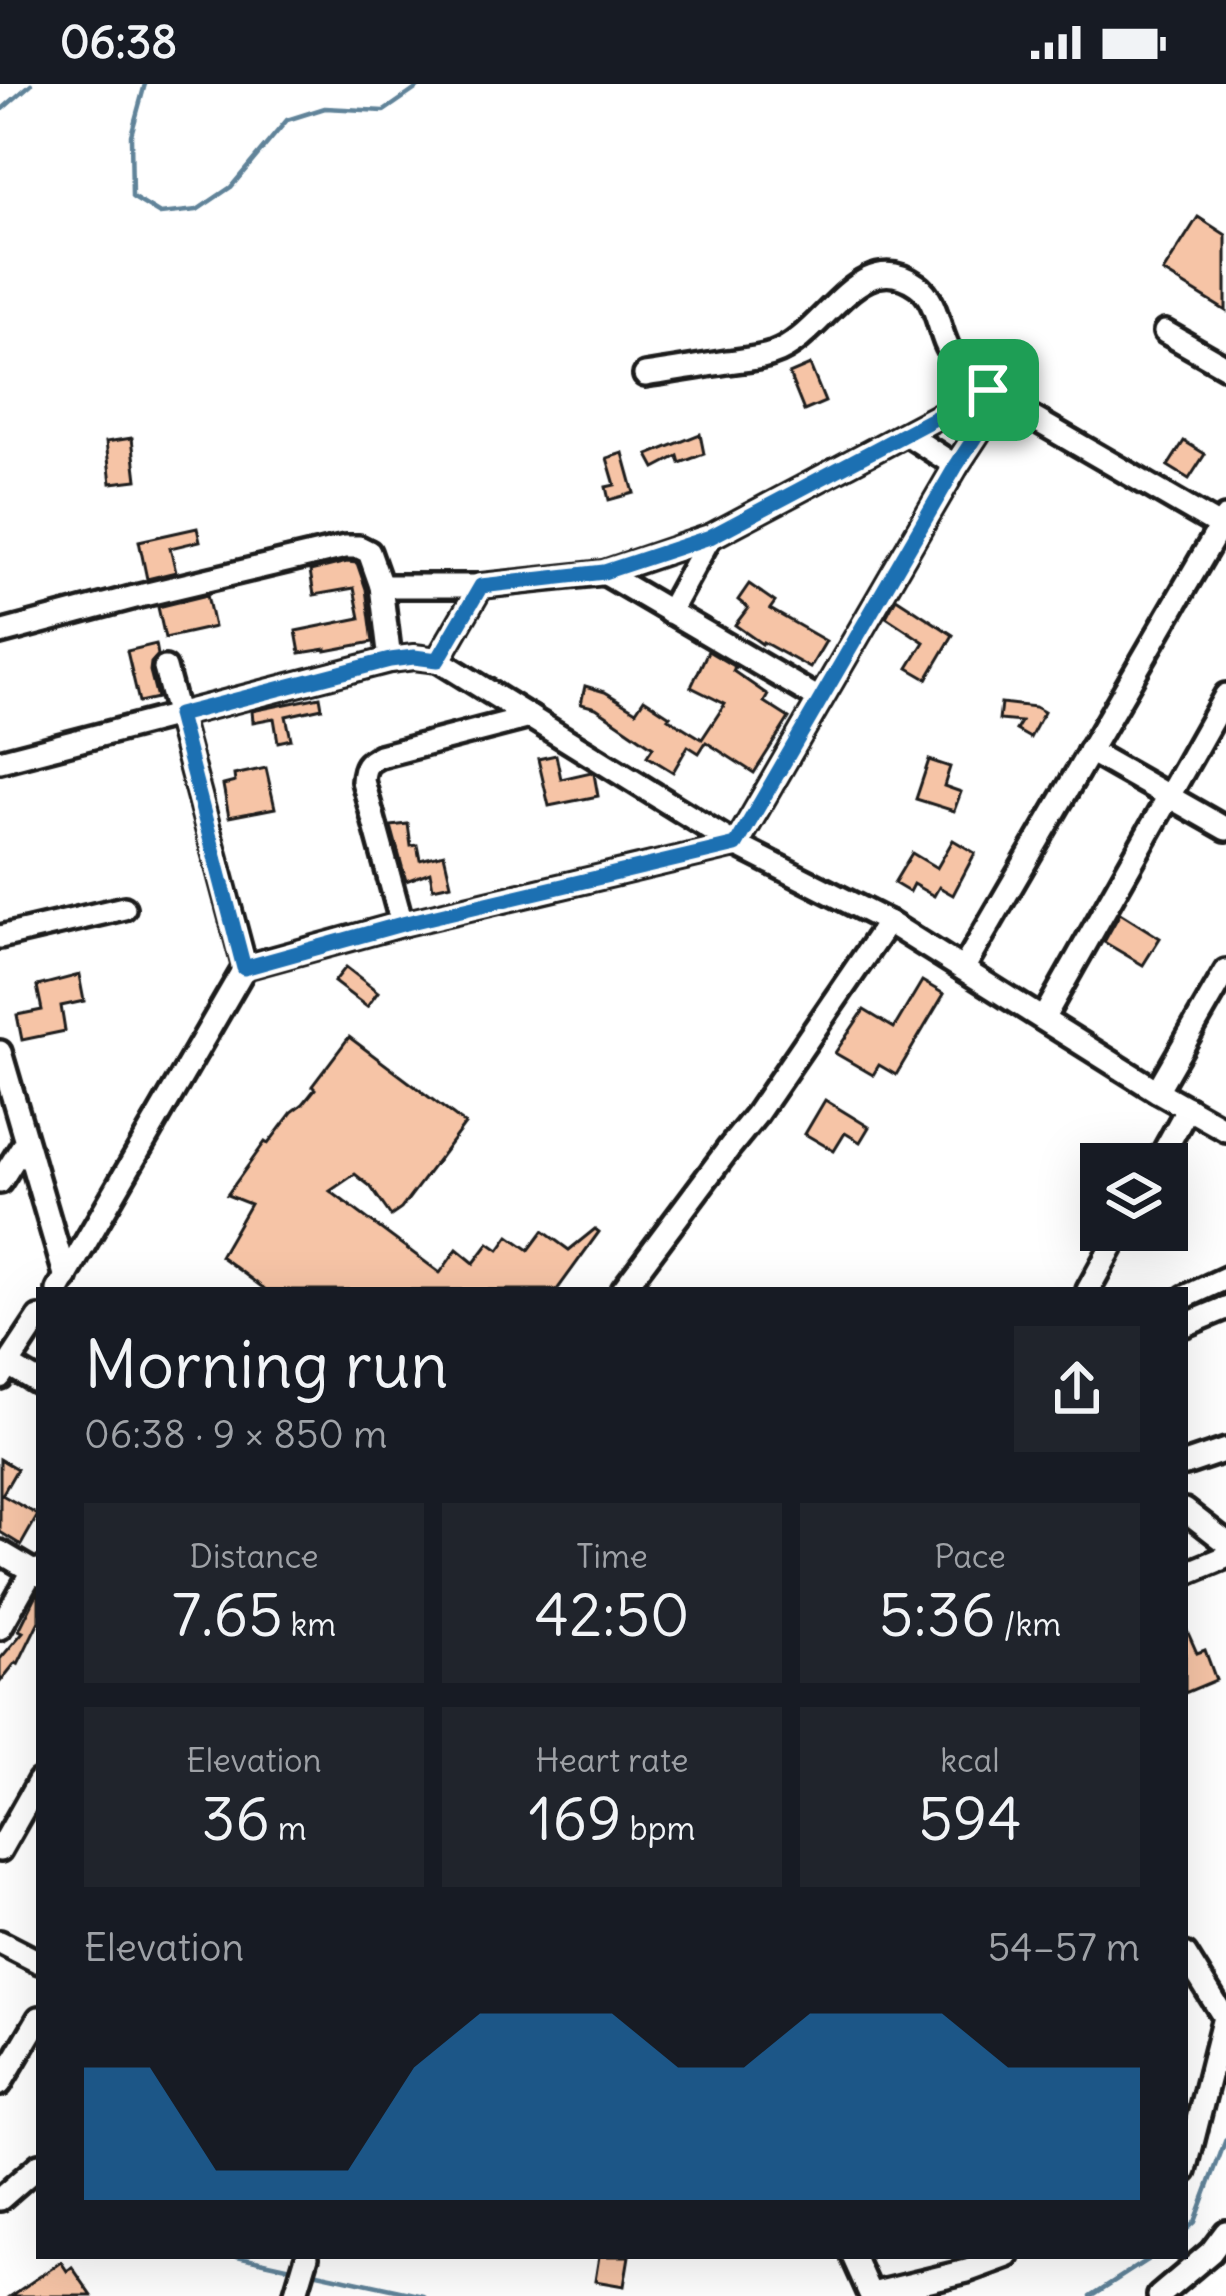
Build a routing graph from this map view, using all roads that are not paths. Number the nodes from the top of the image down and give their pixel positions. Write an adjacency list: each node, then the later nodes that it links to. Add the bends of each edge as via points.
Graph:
1 (1165, 332): 2 (street)
2 (1226, 367)
3 (645, 375): 4 (street, via 770,355 821,321 855,284 893,274 928,294 953,357)
4 (994, 394): 5 (street); 6 (street); 7 (street)
5 (908, 435): 6 (street); 8 (street)
6 (956, 466): 18 (street)
7 (1224, 524): 21 (street)
8 (710, 537): 9 (street); 12 (street)
9 (604, 572): 11 (street); 12 (street)
10 (381, 586): 11 (street); 13 (street, via 369,552 345,548); 14 (street)
11 (481, 586): 15 (street)
12 (669, 612): 18 (street)
13 (0, 633)
14 (390, 660): 15 (street); 19 (street)
15 (438, 660): 20 (street)
16 (165, 668): 19 (street)
17 (1226, 695): 23 (street)
18 (819, 698): 25 (street)
19 (178, 715): 22 (street); 30 (street)
20 (530, 717): 25 (street); 28 (street, via 380,756 364,768)
21 (1089, 751): 23 (street); 31 (street)
22 (0, 761)
23 (1168, 797): 24 (street); 33 (street)
24 (1226, 829)
25 (736, 845): 27 (street); 28 (street)
26 (124, 908): 29 (street)
27 (888, 922): 31 (street); 44 (street)
28 (402, 924): 30 (street)
29 (0, 937)
30 (244, 968): 43 (street)
31 (963, 969): 33 (street)
32 (1225, 977): 35 (street)
33 (1043, 1019): 35 (street)
34 (0, 1052): 38 (street)
35 (1157, 1091): 36 (street)
36 (1188, 1108): 37 (street); 39 (street)
37 (1226, 1130)
38 (25, 1142): 40 (street); 43 (street)
39 (1169, 1143)
40 (0, 1182)
41 (1109, 1251): 45 (street)
42 (1226, 1278): 46 (street)
43 (62, 1284)
44 (625, 1287)
45 (1090, 1287)
46 (1188, 1296)
47 (1226, 1308): 49 (street)
48 (36, 1323): 50 (street)
49 (1188, 1324)
50 (4, 1371): 51 (street)
51 (36, 1382)
52 (1226, 1450): 53 (street)
53 (1188, 1463)
54 (1188, 1512): 55 (street)
55 (1226, 1542)
56 (0, 1552): 58 (street)
57 (1226, 1557): 59 (street)
58 (36, 1571)
59 (1188, 1573)
60 (36, 1574): 61 (street)
61 (0, 1628)
62 (36, 1786): 63 (street)
63 (0, 1850)
64 (0, 1942): 65 (street)
65 (36, 1960)
66 (1188, 1964): 69 (street, via 1224,2018)
67 (36, 2023): 68 (street)
68 (0, 2084)
69 (1188, 2159)
70 (36, 2170): 71 (street)
71 (0, 2199)
72 (1226, 2232): 77 (street)
73 (306, 2259): 78 (street)
74 (854, 2259): 76 (street)
75 (997, 2259): 76 (street)
76 (872, 2295)
77 (1162, 2295)
78 (295, 2296)

